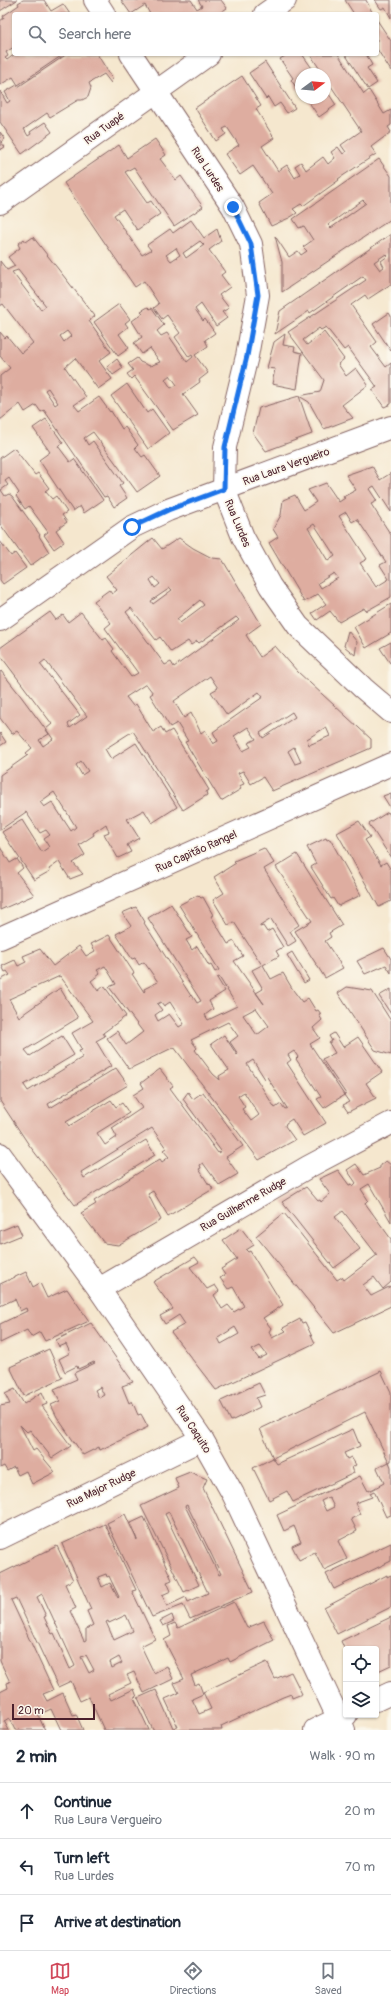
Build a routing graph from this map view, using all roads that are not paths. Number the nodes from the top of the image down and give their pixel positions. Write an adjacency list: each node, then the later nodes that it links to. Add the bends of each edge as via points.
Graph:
1 (95, 0): 3 (street)
2 (285, 0): 4 (street)
3 (103, 12)
4 (268, 12)
5 (132, 56): 7 (street, Rua Lurdes)
6 (206, 56): 7 (street, Rua Tuapé)
7 (156, 91): 8 (street, Rua Tuapé); 10 (street, Rua Lurdes, via 233,207 251,244 258,295 247,356 225,447)
8 (0, 203)
9 (391, 427): 10 (street, Rua Laura Vergueiro)
10 (224, 489): 11 (street, Rua Laura Vergueiro, via 132,527); 12 (street, Rua Lurdes, via 247,544 270,586 298,626)
11 (0, 620)
12 (391, 712)
13 (391, 764): 14 (street, Rua Capitão Rangel)
14 (0, 938)
15 (391, 1123): 17 (street, Rua Guilherme Rudge, via 301,1170)
16 (0, 1154): 17 (street, Rua Caquito)
17 (99, 1289): 18 (street, Rua Caquito)
18 (202, 1439): 19 (street, Rua Major Rudge); 22 (street, Rua Caquito, via 236,1501)
19 (0, 1538)
20 (391, 1693): 21 (street)
21 (379, 1699)
22 (343, 1721): 23 (street)
23 (315, 1730)

